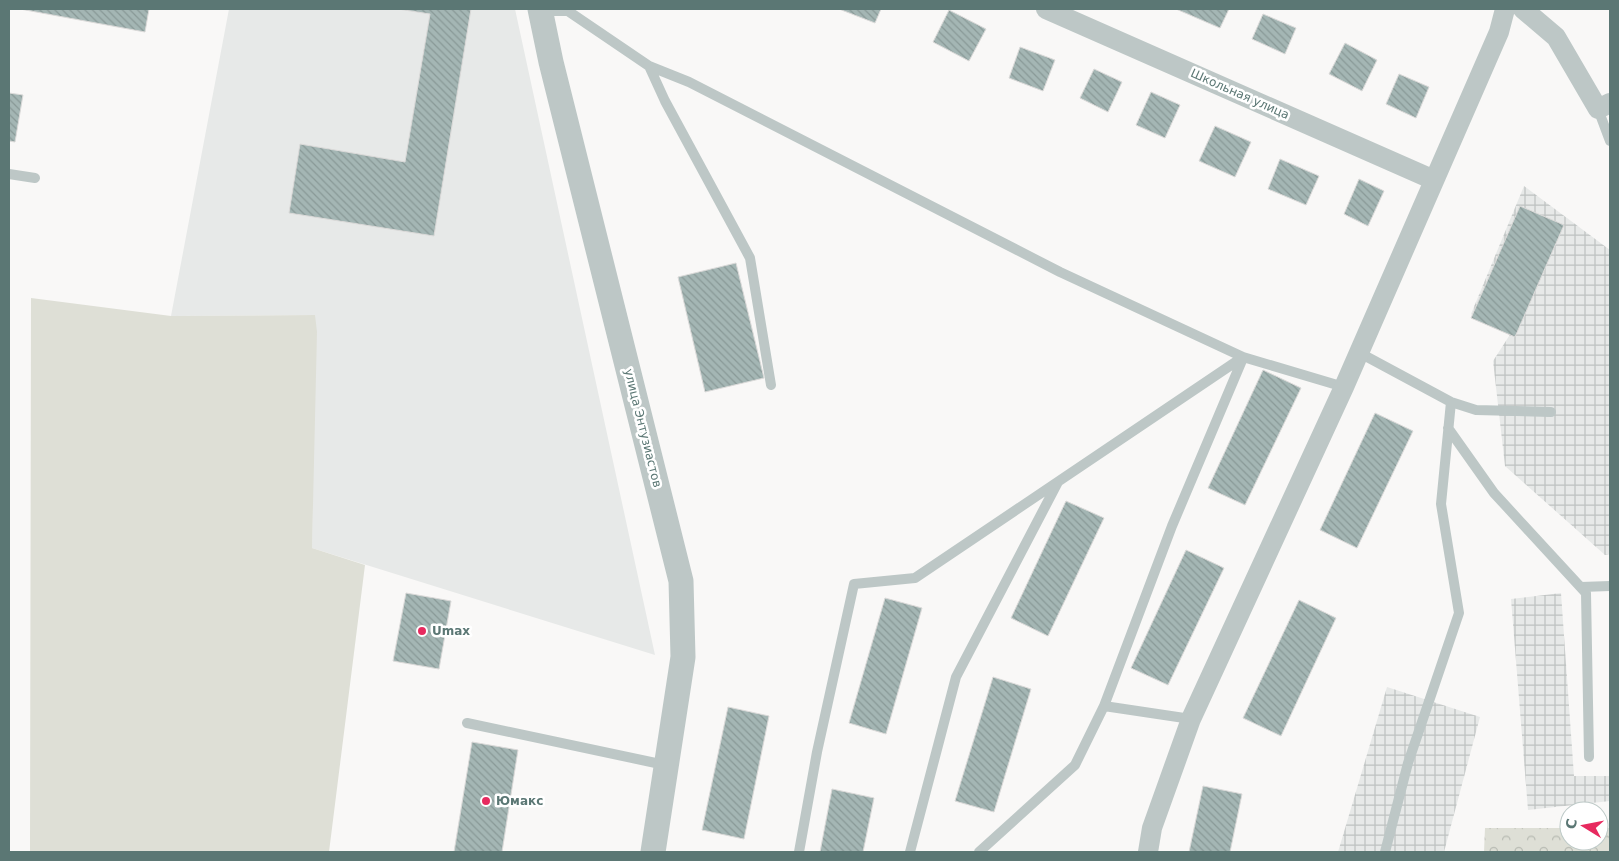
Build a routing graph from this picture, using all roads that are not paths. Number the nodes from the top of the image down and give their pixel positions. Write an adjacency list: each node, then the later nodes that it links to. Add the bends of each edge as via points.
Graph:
1 (1046, 9): 10 (street, Школьная улица)
2 (1505, 9): 10 (street, via 1499,32)
3 (1523, 9): 6 (street, via 1556,37)
4 (541, 10): 5 (lane, via 568,11); 25 (street, улица Энтузиастов, via 551,62 681,581 683,657)
5 (649, 66): 12 (lane, via 689,82 1060,272); 13 (lane, via 750,258)
6 (1604, 106): 7 (lane)
7 (1610, 141)
8 (9, 174): 9 (lane)
9 (35, 178)
10 (1434, 180): 11 (street)
11 (1358, 352): 14 (street); 15 (lane)
12 (1243, 357): 14 (lane); 18 (lane); 21 (lane, via 1172,526)
13 (771, 385)
14 (1344, 388): 22 (street)
15 (1451, 402): 16 (lane, via 1476,410); 17 (lane)
16 (1551, 412)
17 (1448, 428): 20 (lane, via 1494,494); 31 (lane, via 1440,504 1459,613 1408,763)
18 (1060, 479): 27 (lane, via 915,578 854,584); 28 (lane, via 956,677)
19 (1610, 586): 20 (lane)
20 (1581, 587): 24 (lane, via 1586,592)
21 (1104, 706): 22 (lane); 29 (lane, via 1075,766)
22 (1191, 719): 30 (street, via 1152,828)
23 (467, 723): 25 (lane)
24 (1589, 757)
25 (665, 765): 26 (street, улица Энтузиастов)
26 (653, 852)
27 (799, 852)
28 (910, 852)
29 (979, 852)
30 (1148, 852)
31 (1385, 852)

